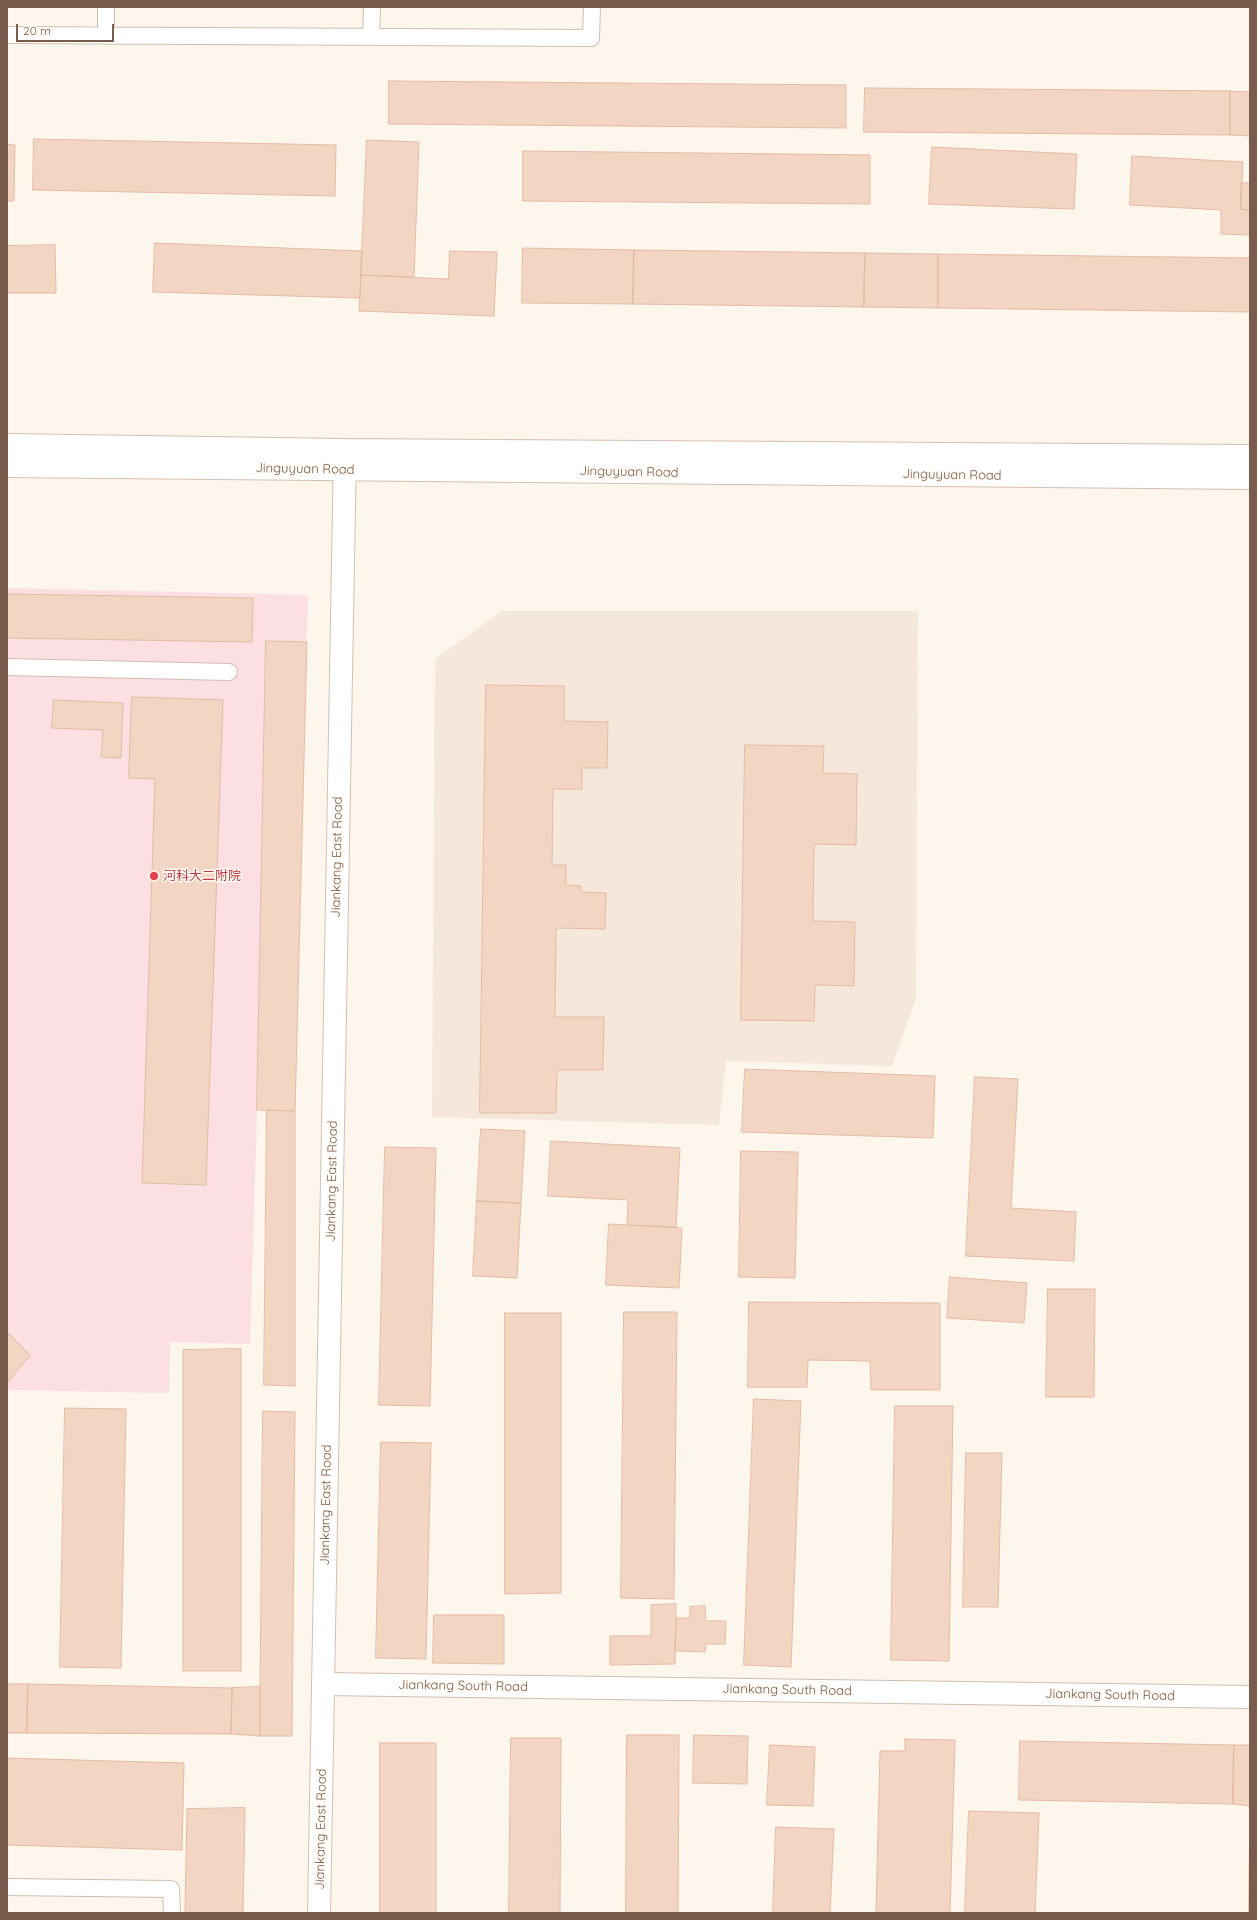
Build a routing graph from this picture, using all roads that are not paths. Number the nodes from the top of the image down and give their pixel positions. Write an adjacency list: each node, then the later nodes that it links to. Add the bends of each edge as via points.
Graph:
1 (106, 7): 5 (lane)
2 (372, 7): 6 (lane)
3 (592, 7): 6 (lane, via 591,38)
4 (7, 35): 5 (lane)
5 (106, 36): 6 (lane)
6 (371, 37)
7 (7, 445): 9 (main road, Jinguyuan Road)
8 (1250, 456): 9 (main road, Jinguyuan Road)
9 (344, 459): 10 (main road, Jinguyuan Road); 11 (main road, Jinguyuan Road); 14 (main road, Jiankang East Road)
10 (7, 466)
11 (1250, 478)
12 (7, 667): 13 (lane)
13 (229, 672)
14 (323, 1684): 15 (main road, Jiankang South Road); 18 (main road, Jiankang East Road)
15 (1250, 1697)
16 (7, 1887): 17 (lane, via 171,1889)
17 (172, 1913)
18 (319, 1913)

